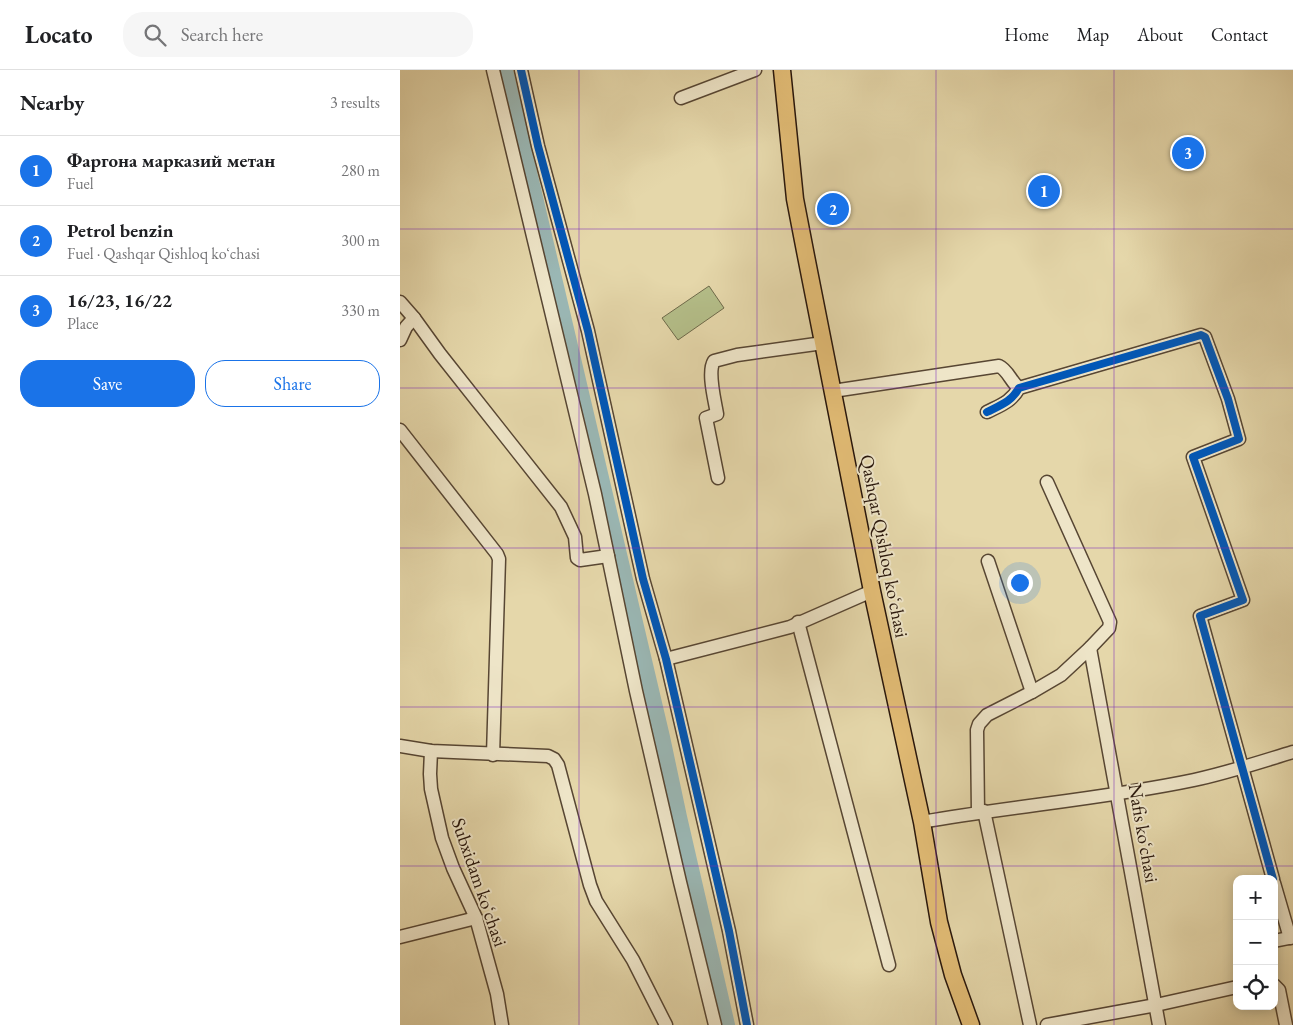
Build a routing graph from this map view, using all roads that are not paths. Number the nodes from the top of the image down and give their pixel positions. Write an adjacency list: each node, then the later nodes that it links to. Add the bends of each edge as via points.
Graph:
1 (493, 70): 16 (street, via 596,494)
2 (521, 70): 21 (street, via 588,331 643,579)
3 (755, 70): 5 (street)
4 (782, 70): 9 (main road, Qashqar Qishloq koʻchasi, via 795,199)
5 (680, 98)
6 (400, 302): 7 (street)
7 (414, 318): 8 (street); 16 (street, via 561,507 575,536 577,558)
8 (400, 340)
9 (823, 343): 11 (main road, Qashqar Qishloq koʻchasi); 14 (street, via 737,354 714,361 711,365 717,414 706,418)
10 (1020, 388): 11 (street, via 999,366); 12 (street, via 1008,402); 27 (street, via 1205,336 1239,439 1193,458 1242,600 1200,616)
11 (833, 391): 18 (main road, Qashqar Qishloq koʻchasi)
12 (987, 412)
13 (400, 430): 26 (street, via 499,559)
14 (718, 478)
15 (1047, 482): 20 (street, via 1110,622)
16 (608, 556): 43 (street, via 636,690)
17 (988, 561): 22 (street)
18 (872, 590): 19 (street); 30 (main road, Qashqar Qishloq koʻchasi)
19 (798, 622): 21 (street, via 790,627); 37 (street)
20 (1090, 648): 22 (street, via 1061,675); 28 (street, Nafis koʻchasi)
21 (666, 659): 44 (street)
22 (1032, 692): 29 (street, via 987,715 978,724)
23 (400, 746): 24 (street)
24 (432, 751): 26 (street); 33 (street, Subxidam koʻchasi, via 431,789 442,838)
25 (1293, 752): 27 (street)
26 (493, 754): 42 (street, via 548,756 558,765 596,901 633,960)
27 (1242, 767): 28 (street, via 1195,780); 31 (street)
28 (1118, 794): 29 (street); 40 (street, Nafis koʻchasi)
29 (981, 812): 30 (street); 46 (street)
30 (922, 822): 45 (main road, Qashqar Qishloq koʻchasi, via 952,976)
31 (1272, 875)
32 (1278, 896): 35 (street)
33 (476, 918): 34 (street); 41 (street, Subxidam koʻchasi)
34 (400, 937)
35 (1291, 938): 36 (street)
36 (1278, 940)
37 (890, 965)
38 (1233, 988): 40 (street)
39 (1278, 989): 49 (street)
40 (1156, 1005): 47 (street); 48 (street, Nafis koʻchasi)
41 (502, 1025)
42 (666, 1025)
43 (715, 1025)
44 (747, 1025)
45 (971, 1025)
46 (1030, 1025)
47 (1047, 1025)
48 (1159, 1025)
49 (1286, 1025)

